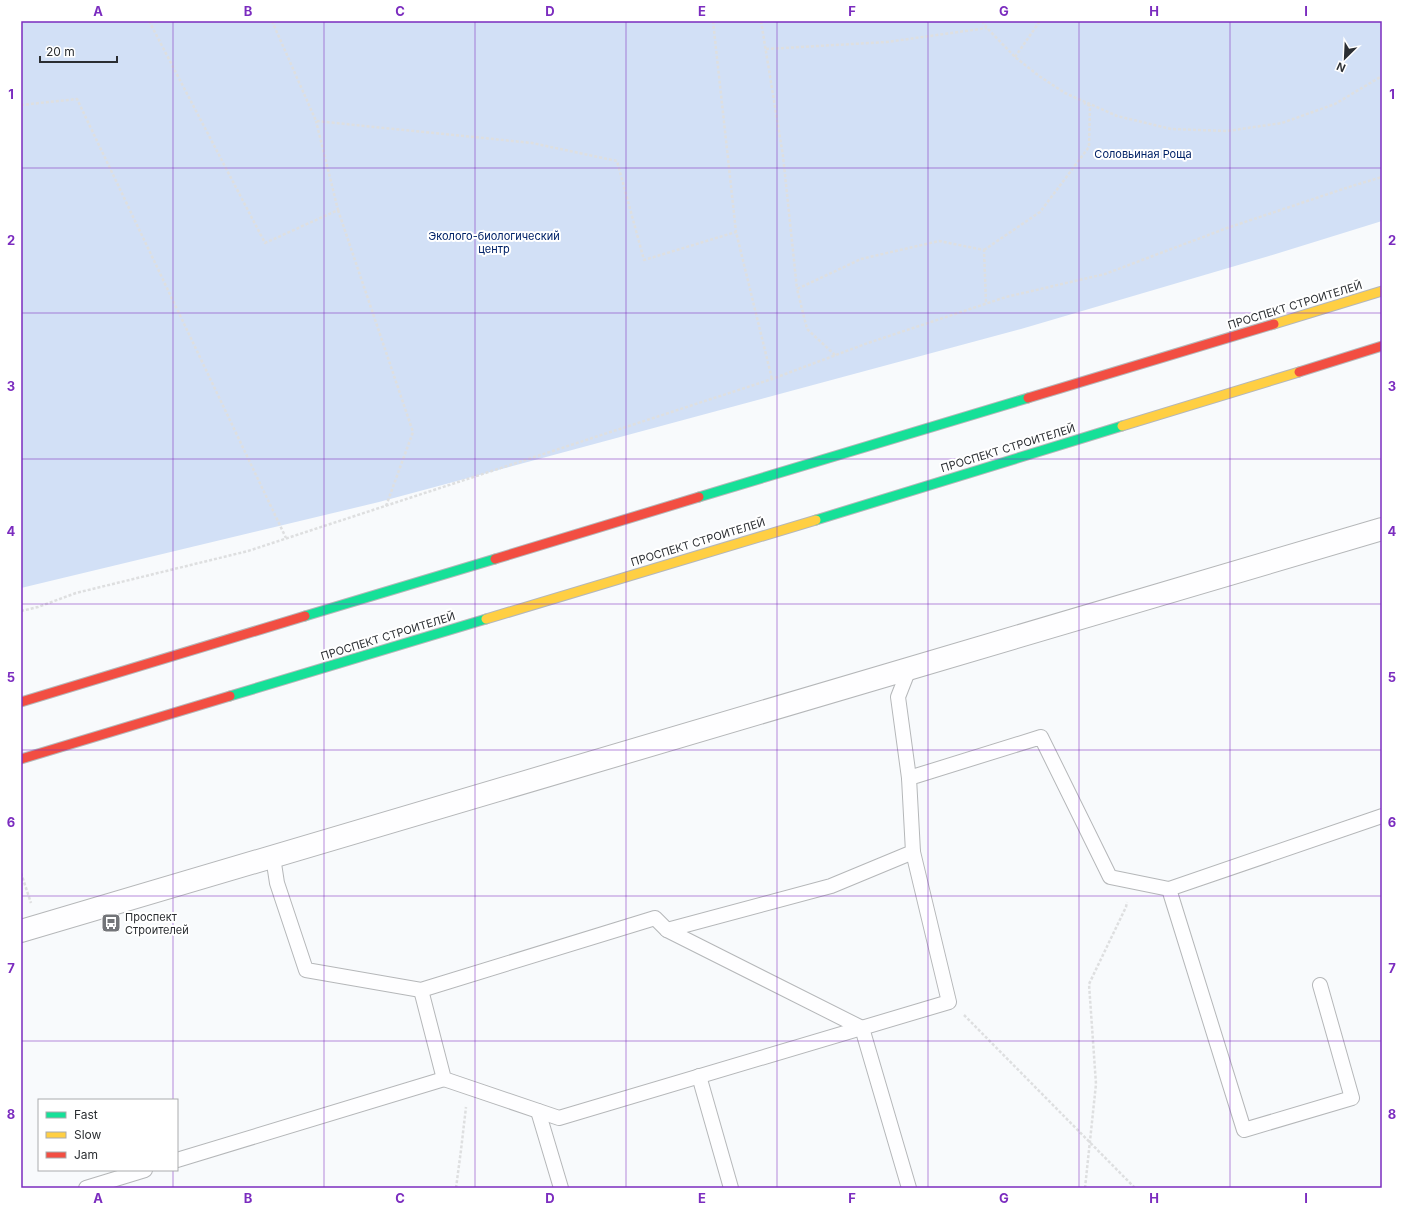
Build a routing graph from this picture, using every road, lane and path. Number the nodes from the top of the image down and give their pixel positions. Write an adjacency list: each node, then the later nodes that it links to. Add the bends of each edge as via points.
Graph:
1 (149, 21): 15 (path, via 265,244)
2 (272, 21): 13 (path)
3 (713, 21): 16 (path)
4 (761, 21): 8 (path)
5 (982, 21): 7 (path)
6 (1040, 21): 9 (path)
7 (987, 28): 8 (path, via 887,42); 9 (path)
8 (766, 49): 18 (path, via 783,156)
9 (1015, 57): 11 (path)
10 (1382, 76): 11 (path, via 1335,104 1282,123 1227,131 1171,129 1116,116)
11 (1066, 93): 17 (path, via 1090,106 1089,147 1040,212)
12 (21, 105): 26 (path, via 77,99)
13 (316, 121): 15 (path); 16 (path, via 532,143 617,161 644,260)
14 (1382, 177): 20 (path, via 1227,228 1105,274)
15 (338, 210): 24 (path, via 413,432)
16 (736, 232): 23 (path)
17 (984, 250): 18 (path, via 939,241 861,259); 20 (path)
18 (797, 289): 22 (path, via 807,329)
19 (1382, 291): 29 (main road, ПРОСПЕКТ СТРОИТЕЛЕЙ)
20 (986, 303): 22 (path)
21 (1382, 346): 30 (main road, ПРОСПЕКТ СТРОИТЕЛЕЙ)
22 (835, 355): 23 (path)
23 (772, 379): 24 (path)
24 (386, 506): 26 (path)
25 (1382, 529): 28 (street)
26 (286, 538): 27 (path, via 248,551 76,593)
27 (21, 611)
28 (909, 669): 31 (lane, via 898,697); 34 (street)
29 (21, 702)
30 (21, 759)
31 (909, 778): 33 (lane); 35 (lane, via 1041,737 1110,877)
32 (1382, 816): 36 (lane)
33 (913, 852): 37 (lane, via 831,886); 42 (lane, via 949,1002)
34 (273, 857): 38 (street); 40 (lane, via 277,883 306,970)
35 (1132, 882): 36 (lane); 47 (path, via 1126,907 1089,984 1096,1084)
36 (1169, 889): 39 (lane, via 1244,1130 1352,1098)
37 (668, 930): 40 (lane, via 655,918); 42 (lane)
38 (21, 932)
39 (1320, 985)
40 (421, 990): 44 (lane)
41 (962, 1014): 47 (path)
42 (862, 1028): 43 (lane); 54 (lane)
43 (699, 1076): 46 (lane, via 559,1118); 53 (lane)
44 (444, 1079): 45 (lane); 48 (lane)
45 (468, 1087): 46 (lane); 51 (path)
46 (538, 1111): 52 (lane)
47 (1090, 1142): 55 (path); 56 (path)
48 (178, 1160)
49 (142, 1171): 50 (lane)
50 (86, 1188)
51 (456, 1188)
52 (561, 1188)
53 (731, 1188)
54 (909, 1188)
55 (1085, 1188)
56 (1135, 1188)

